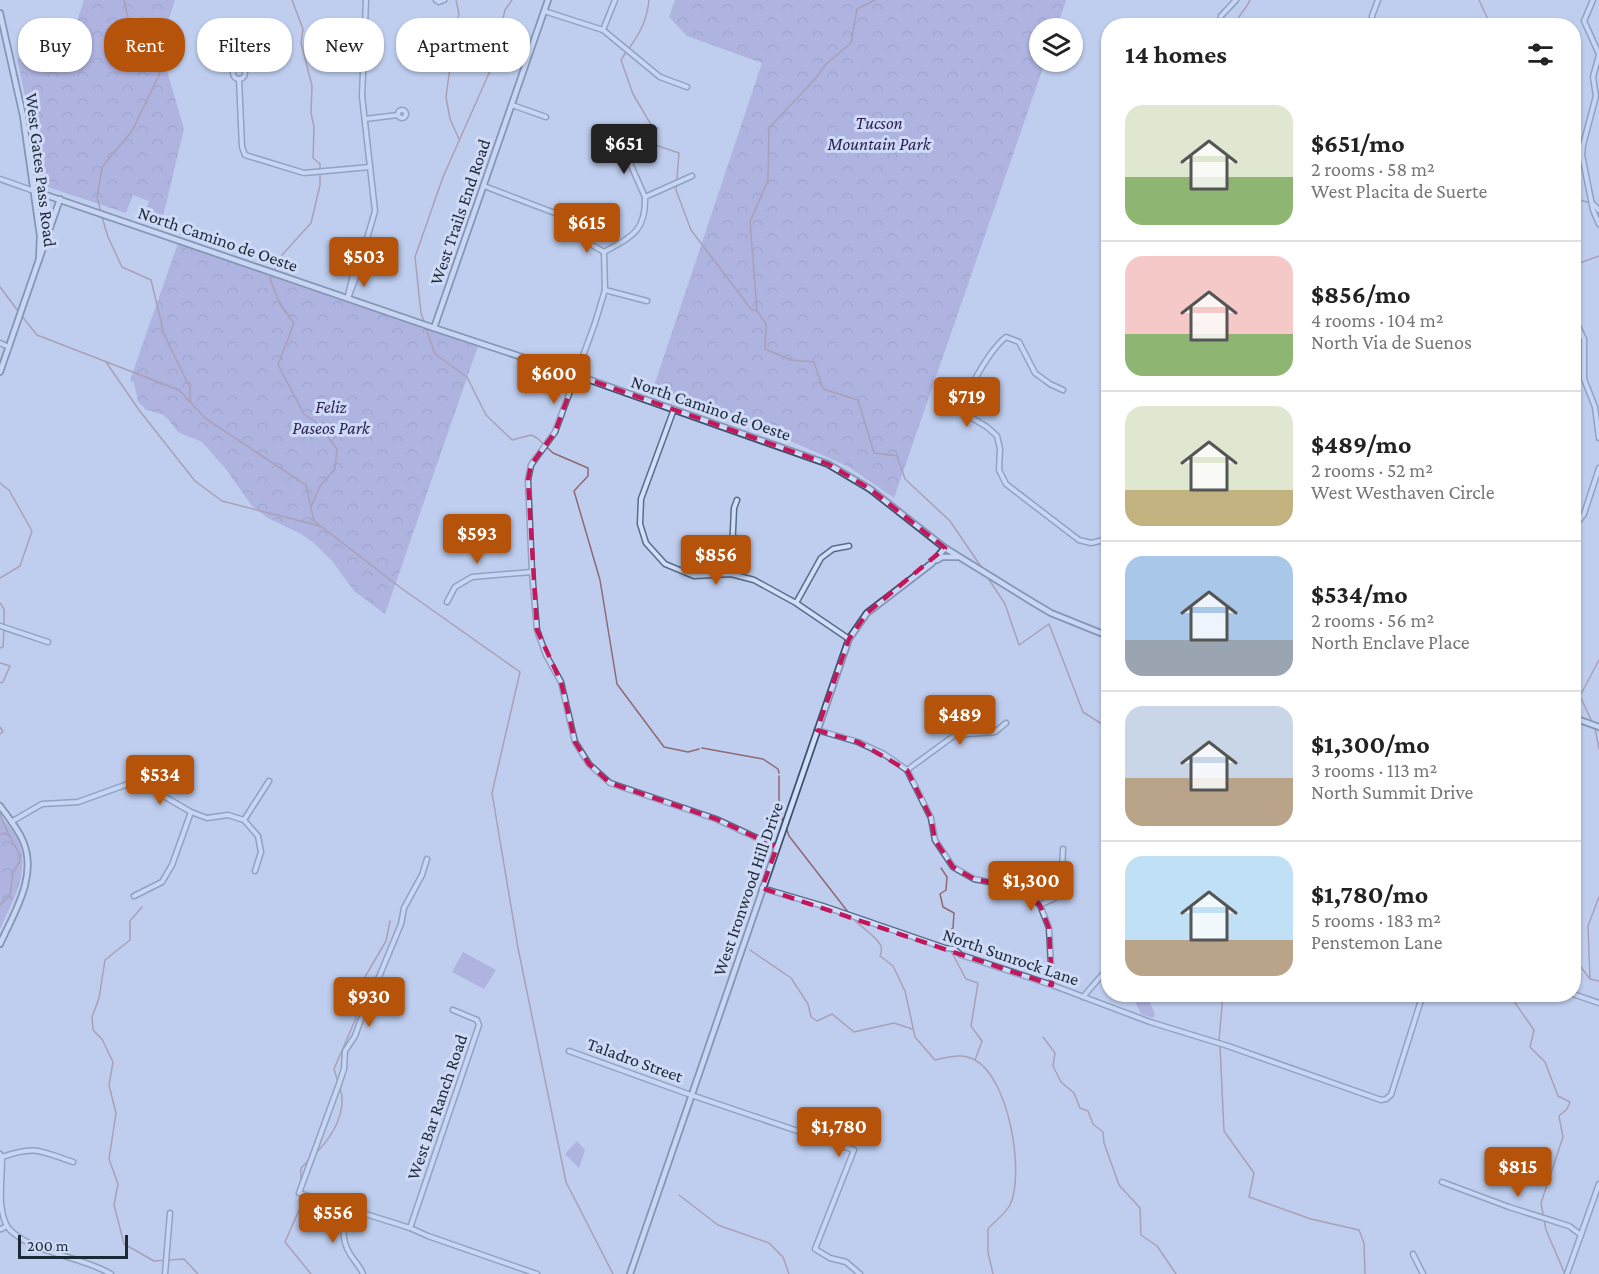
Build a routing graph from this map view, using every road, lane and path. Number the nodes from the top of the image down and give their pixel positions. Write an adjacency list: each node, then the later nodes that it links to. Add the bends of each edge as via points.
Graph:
1 (366, 0): 20 (street, via 362,96)
2 (436, 0): 3 (street)
3 (444, 0)
4 (548, 0): 9 (street, West Trails End Road)
5 (615, 0): 13 (street)
6 (1236, 0): 11 (street)
7 (1378, 0): 12 (street)
8 (1593, 0): 14 (street, via 1584,21)
9 (544, 11): 13 (street); 17 (street, West Trails End Road)
10 (0, 13): 26 (street, West Gates Pass Road, via 23,116)
11 (1221, 18)
12 (1372, 18)
13 (603, 30): 16 (street, via 660,77)
14 (1599, 55): 29 (street, via 1593,77 1596,96 1582,155)
15 (239, 79): 22 (street, via 241,154 304,173)
16 (687, 87)
17 (512, 105): 19 (street); 25 (street, West Trails End Road)
18 (398, 115): 20 (street)
19 (546, 117)
20 (365, 119): 22 (street)
21 (622, 145): 27 (street)
22 (370, 167): 35 (street, via 375,211)
23 (692, 176): 27 (street)
24 (0, 179): 26 (street, North Camino de Oeste)
25 (484, 186): 32 (street, via 568,218 587,242); 37 (street, West Trails End Road)
26 (34, 191): 28 (street, North Camino de Oeste); 33 (street, West Gates Pass Road)
27 (645, 197): 32 (street, via 646,213 634,235)
28 (60, 199): 33 (street); 35 (street, North Camino de Oeste)
29 (1593, 203): 30 (street); 31 (street)
30 (1599, 210)
31 (1599, 224)
32 (604, 252): 34 (street)
33 (39, 260): 40 (street)
34 (605, 290): 36 (street); 44 (street)
35 (348, 298): 37 (street, North Camino de Oeste)
36 (647, 301)
37 (434, 328): 44 (street, North Camino de Oeste)
38 (1581, 333): 47 (street, via 1584,379 1596,406)
39 (0, 343): 40 (street)
40 (9, 347): 41 (street)
41 (5, 358): 42 (street); 43 (street)
42 (0, 366)
43 (0, 372)
44 (576, 375): 46 (street, North Camino de Oeste); 56 (street, via 555,432 531,465 528,480)
45 (1062, 390): 51 (street, via 1029,367 1018,342 1010,337 1003,339 983,367 966,400 967,414 997,436 999,470 1006,484 1079,540)
46 (674, 409): 53 (street, North Camino de Oeste, via 828,464 870,489); 57 (street, via 641,499 640,524 646,543 665,564 694,576)
47 (1599, 438)
48 (1599, 468): 50 (street)
49 (737, 500): 57 (street)
50 (1581, 518)
51 (1101, 540)
52 (849, 546): 59 (street, via 833,549 821,558)
53 (945, 548): 54 (street, North Camino de Oeste); 55 (street, West Ironwood Hill Drive)
54 (961, 558): 55 (street, via 942,557); 61 (street, North Camino de Oeste, via 1051,613)
55 (934, 561): 62 (street, West Ironwood Hill Drive, via 867,614)
56 (532, 572): 58 (street, via 472,577 455,587); 74 (street, via 537,630 561,682 576,742 589,764 610,783 716,819)
57 (731, 574): 59 (street, via 754,580)
58 (447, 602)
59 (796, 603): 62 (street)
60 (0, 626): 63 (street)
61 (1101, 633)
62 (849, 639): 67 (street, West Ironwood Hill Drive)
63 (48, 642)
64 (1581, 721): 66 (street)
65 (1006, 723): 68 (street, via 995,732 955,735)
66 (1599, 727)
67 (817, 730): 68 (street, via 858,742); 74 (street, West Ironwood Hill Drive)
68 (907, 770): 80 (street, via 931,818 935,840 953,867 974,879 1021,888)
69 (269, 781): 72 (street)
70 (0, 806): 73 (street)
71 (191, 812): 72 (street, via 207,818 228,815); 73 (street, via 148,787 128,784 78,802 42,804); 79 (street, via 162,882)
72 (244, 820): 77 (street, via 258,836 261,852)
73 (11, 822): 81 (street, via 23,841 28,869)
74 (777, 847): 78 (street, West Ironwood Hill Drive)
75 (1063, 849): 80 (street, via 1061,895)
76 (427, 859): 95 (street, via 355,1036 345,1051 344,1070 299,1193)
77 (255, 870)
78 (762, 888): 83 (street, North Sunrock Lane, via 954,949 961,955); 90 (street, West Ironwood Hill Drive)
79 (134, 896)
80 (1040, 905): 83 (street, via 1049,928)
81 (0, 944)
82 (1101, 976): 84 (street)
83 (1052, 985): 84 (street, North Sunrock Lane)
84 (1083, 997): 86 (street, North Sunrock Lane, via 1375,1099 1391,1095)
85 (1581, 997): 87 (street)
86 (1420, 1002)
87 (1599, 1003)
88 (453, 1010): 98 (street, West Bar Ranch Road, via 477,1020 479,1025)
89 (569, 1051): 90 (street, Taladro Street)
90 (691, 1095): 106 (street, West Ironwood Hill Drive); 107 (street, Taladro Street, via 854,1150 815,1249 846,1262)
91 (1, 1156): 92 (street, via 34,1149); 97 (street, via 1,1204)
92 (73, 1162)
93 (1442, 1182): 100 (street, via 1569,1226)
94 (1599, 1184): 100 (street)
95 (350, 1208): 98 (street); 104 (street, via 343,1225 344,1240)
96 (170, 1213): 103 (street)
97 (7, 1226): 99 (street); 102 (street, via 26,1242)
98 (410, 1228): 105 (street)
99 (1, 1229)
100 (1581, 1235): 109 (street)
101 (1413, 1254): 108 (street)
102 (111, 1274)
103 (165, 1274)
104 (363, 1274)
105 (537, 1274)
106 (630, 1274)
107 (860, 1274)
108 (1423, 1274)
109 (1567, 1274)

